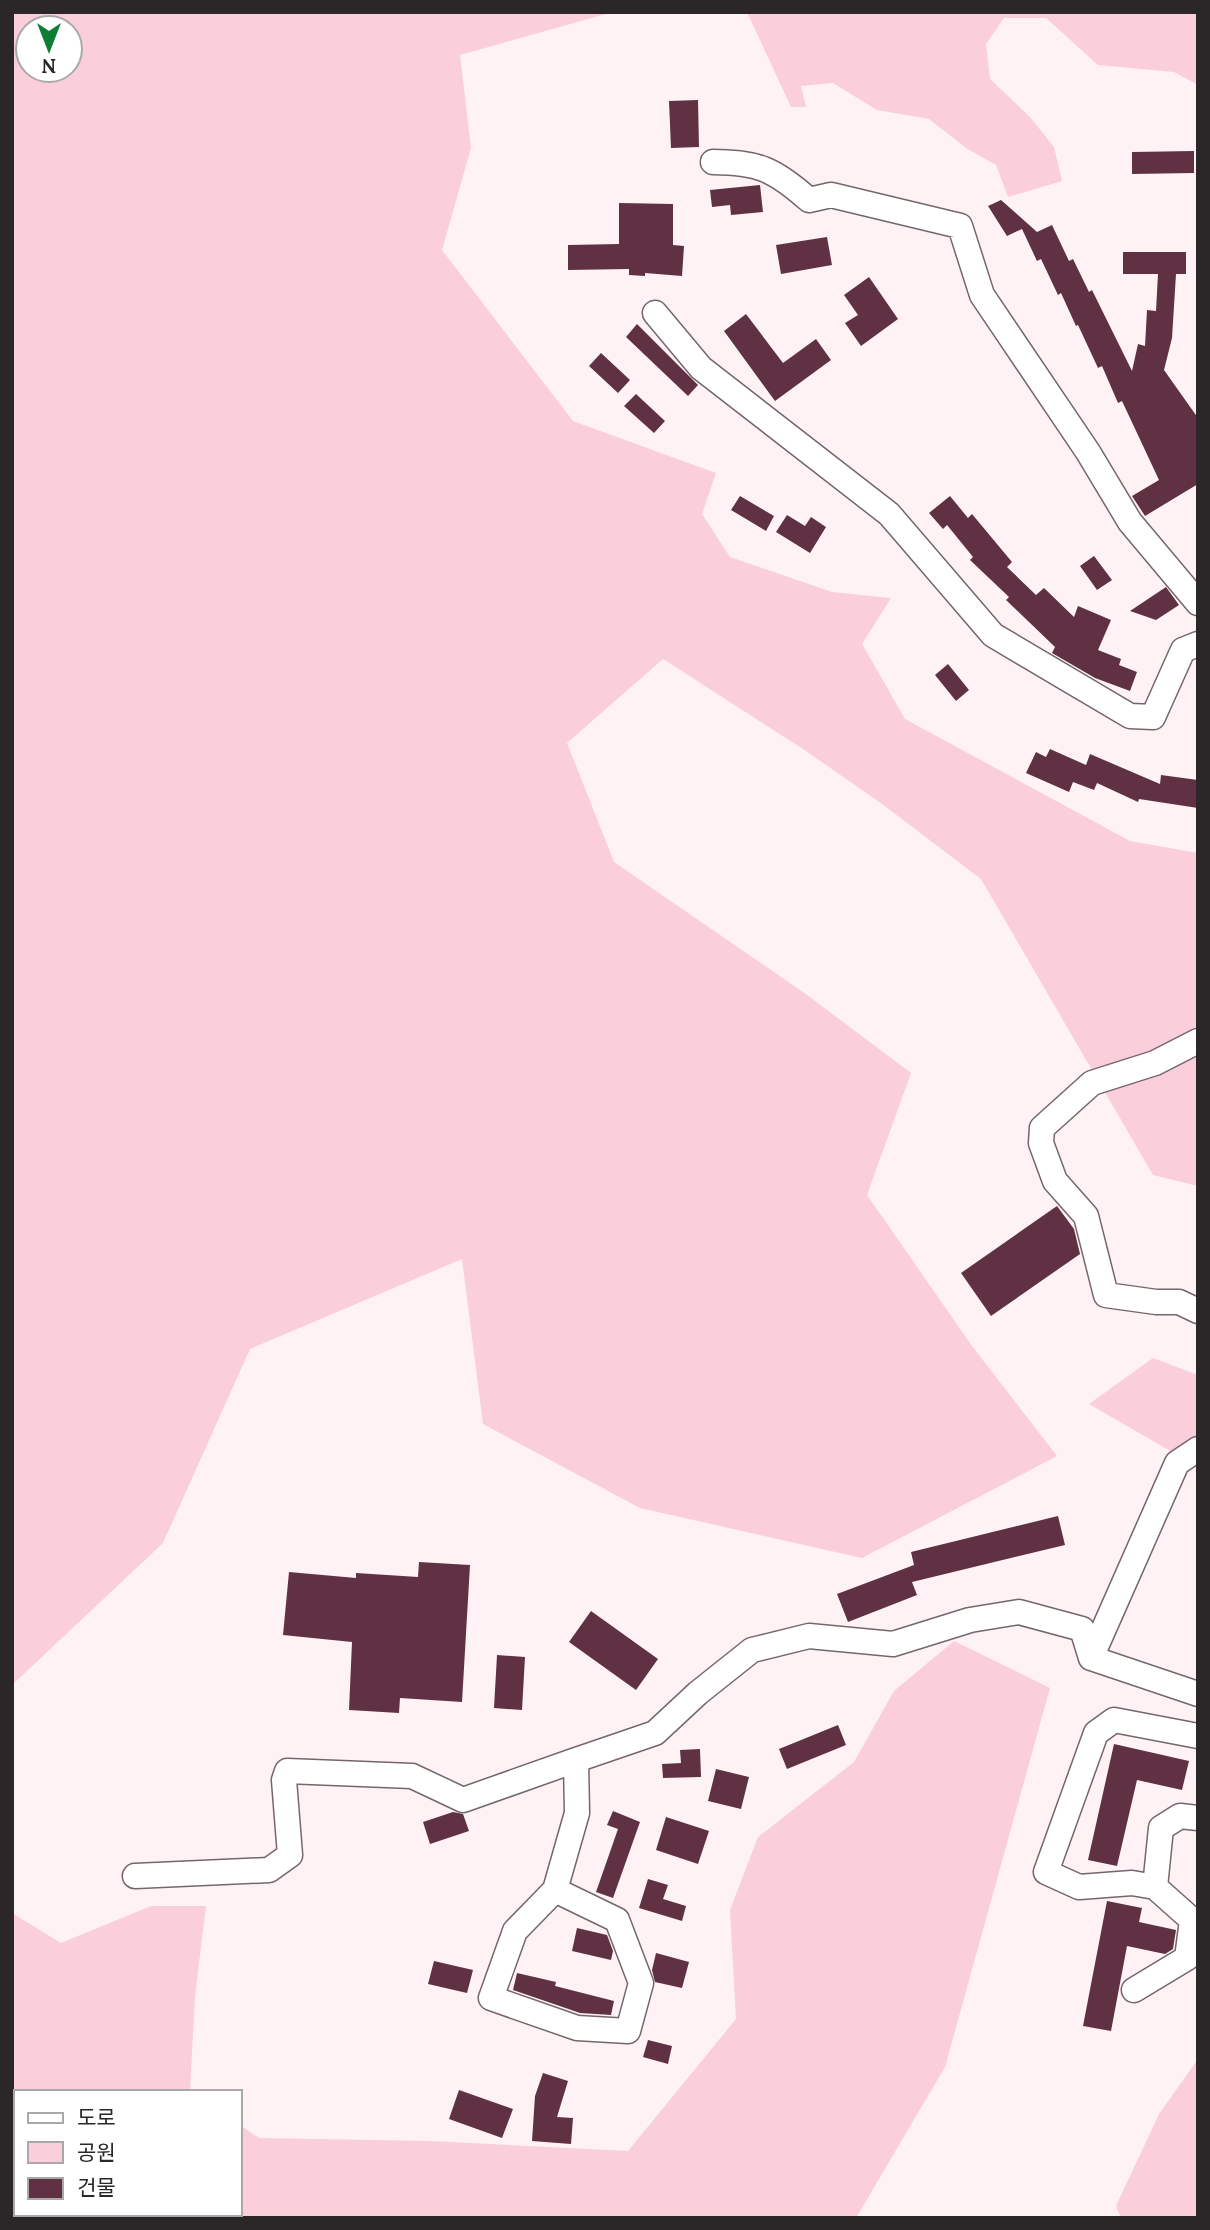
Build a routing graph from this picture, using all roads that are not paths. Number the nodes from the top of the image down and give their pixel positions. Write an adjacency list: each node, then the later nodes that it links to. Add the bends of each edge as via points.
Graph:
1 (713, 162): 3 (street, via 742,162 781,176 809,200 831,195 960,226 982,295 1130,522)
2 (655, 313): 4 (street, via 701,368 889,514 993,635 1130,716 1153,717 1183,650)
3 (1198, 603)
4 (1198, 644)
5 (1198, 1041): 6 (street, via 1155,1063 1092,1083 1042,1128 1041,1143 1055,1181 1086,1216 1106,1295 1156,1303 1179,1301)
6 (1198, 1311)
7 (1198, 1449): 8 (street, via 1177,1463)
8 (1091, 1658): 9 (street); 11 (street, via 1082,1629 1020,1612 970,1620 892,1644 809,1636 752,1650 655,1733)
9 (1198, 1694)
10 (1198, 1736): 14 (street, via 1114,1720 1097,1733 1046,1872 1079,1887 1132,1883)
11 (576, 1759): 13 (street, via 463,1800 412,1776 287,1771 290,1855 269,1870); 15 (street, via 577,1813)
12 (1198, 1818): 14 (street, via 1180,1816 1161,1828)
13 (135, 1876)
14 (1155, 1887): 16 (street, via 1192,1920 1191,1943 1187,1958)
15 (555, 1890): 15 (street, via 617,1920 641,1983 628,2031 577,2028 491,1998 515,1931)
16 (1134, 1990)

